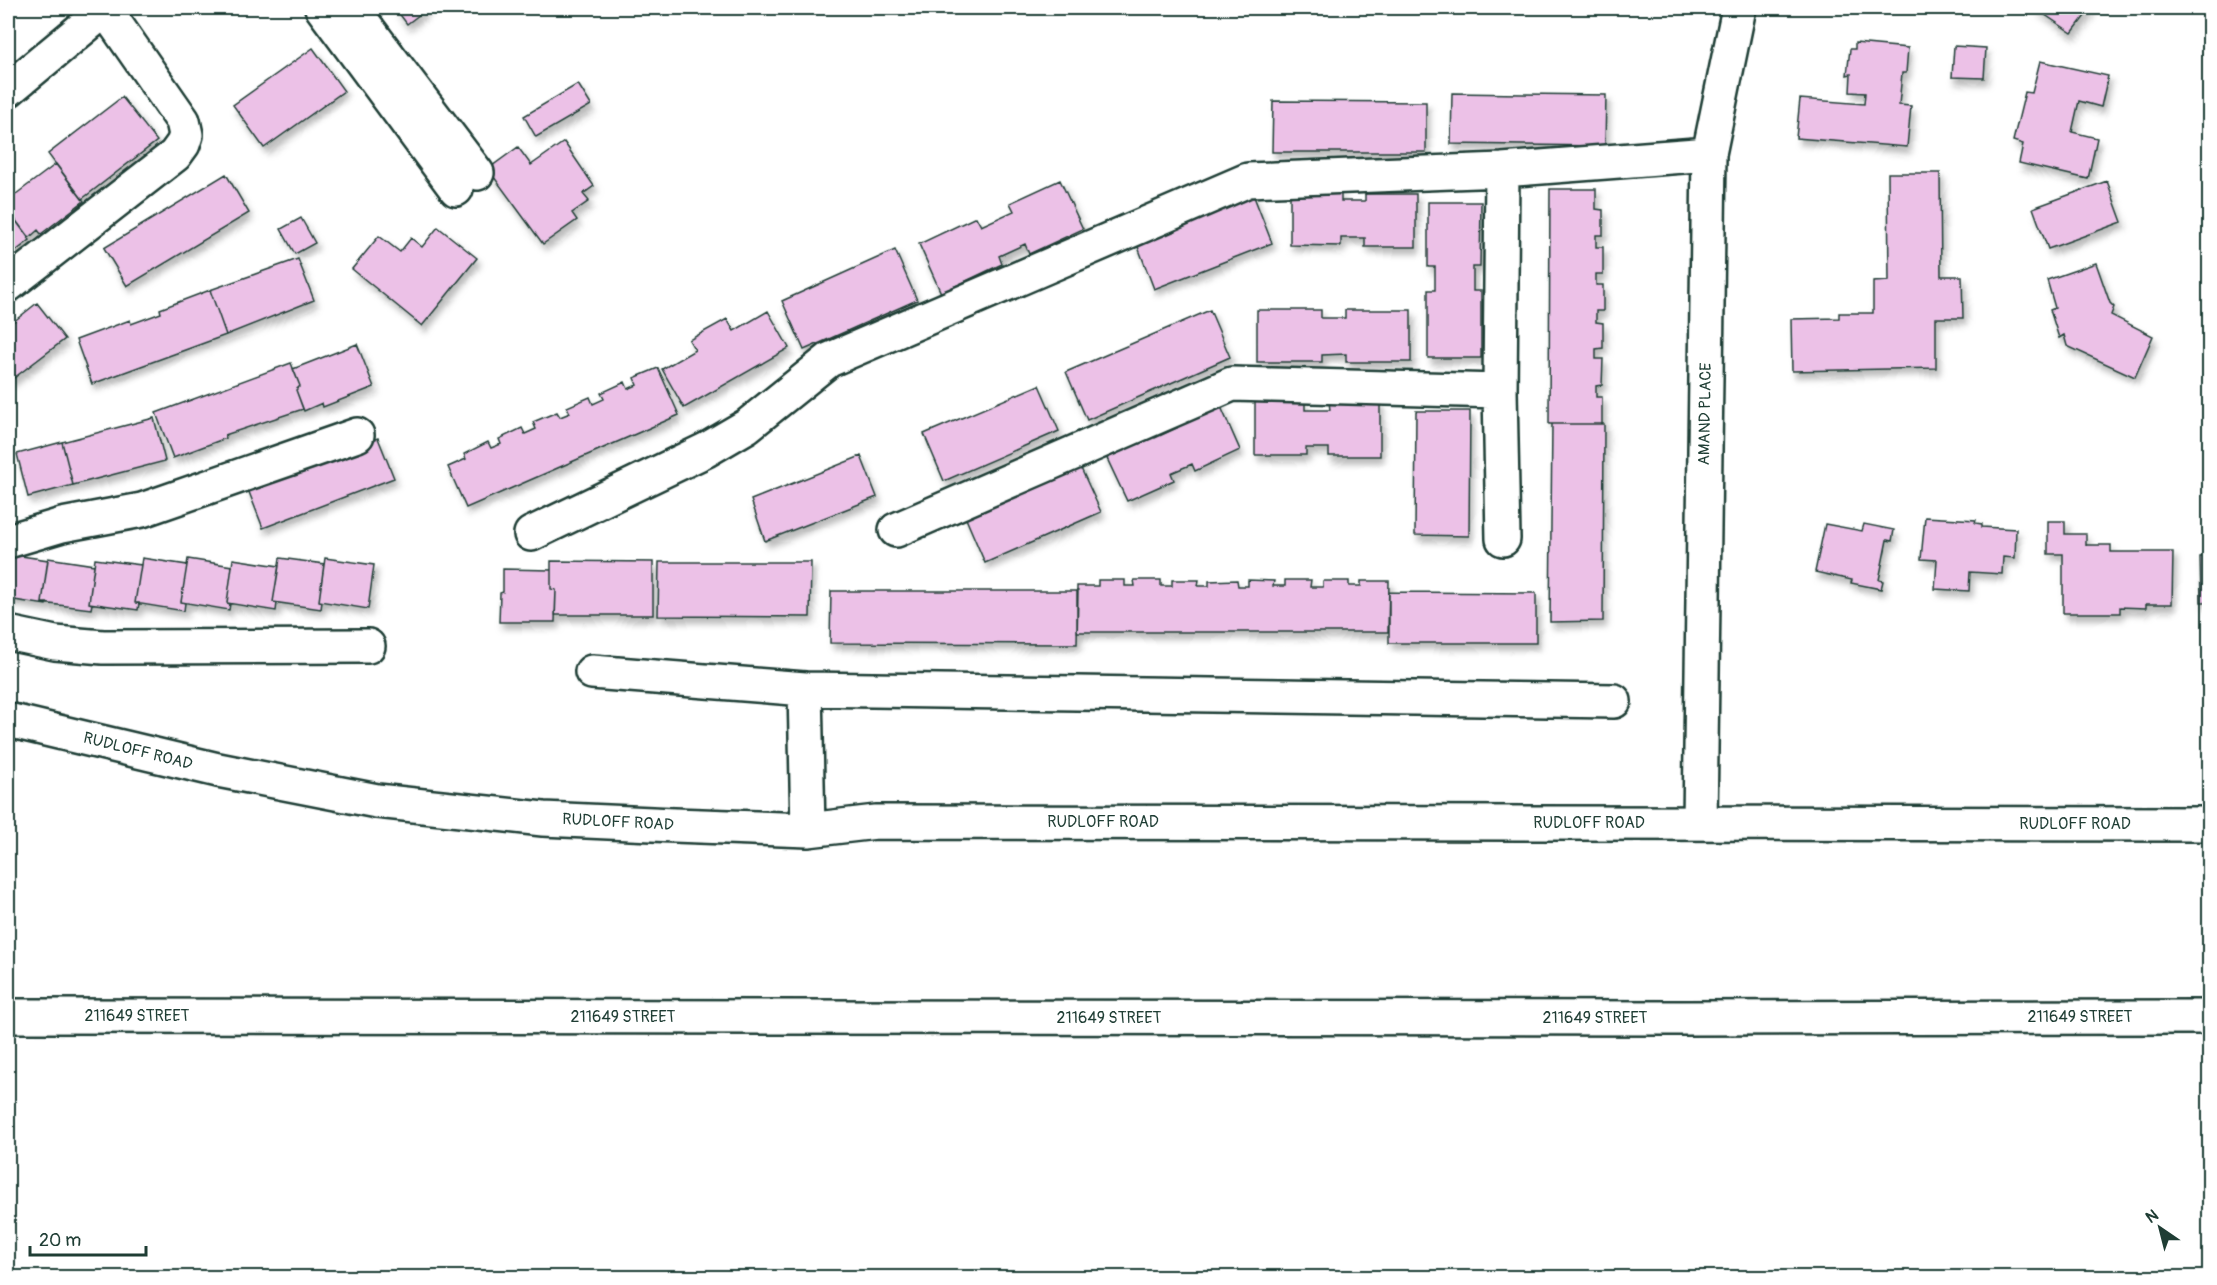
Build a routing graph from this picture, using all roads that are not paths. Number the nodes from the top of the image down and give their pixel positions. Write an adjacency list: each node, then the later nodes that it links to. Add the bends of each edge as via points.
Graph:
1 (106, 8): 5 (street); 10 (street, via 183,122 183,144 128,194)
2 (322, 8): 3 (street, via 467,181)
3 (352, 8)
4 (1739, 8): 8 (street, AMAND PLACE)
5 (47, 57): 6 (street); 7 (street)
6 (8, 69)
7 (8, 90)
8 (1709, 154): 9 (street); 23 (street, AMAND PLACE)
9 (1502, 170): 11 (street); 14 (street, via 1248,180 829,360 727,438)
10 (8, 285)
11 (1500, 391): 13 (street, via 1232,384); 15 (street)
12 (357, 435): 16 (street, via 142,510 62,525)
13 (896, 530)
14 (531, 534)
15 (1503, 539)
16 (8, 541)
17 (8, 633): 18 (street, via 55,643 103,647)
18 (368, 646)
19 (592, 672): 20 (street)
20 (805, 689): 21 (street); 25 (street)
21 (1614, 701)
22 (8, 720): 25 (street, RUDLOFF ROAD, via 218,770 376,801 543,819)
23 (1700, 823): 24 (street, RUDLOFF ROAD); 25 (street, RUDLOFF ROAD, via 876,822)
24 (2210, 824)
25 (808, 830)
26 (8, 1016): 27 (street, 211649 STREET)
27 (2210, 1017)

